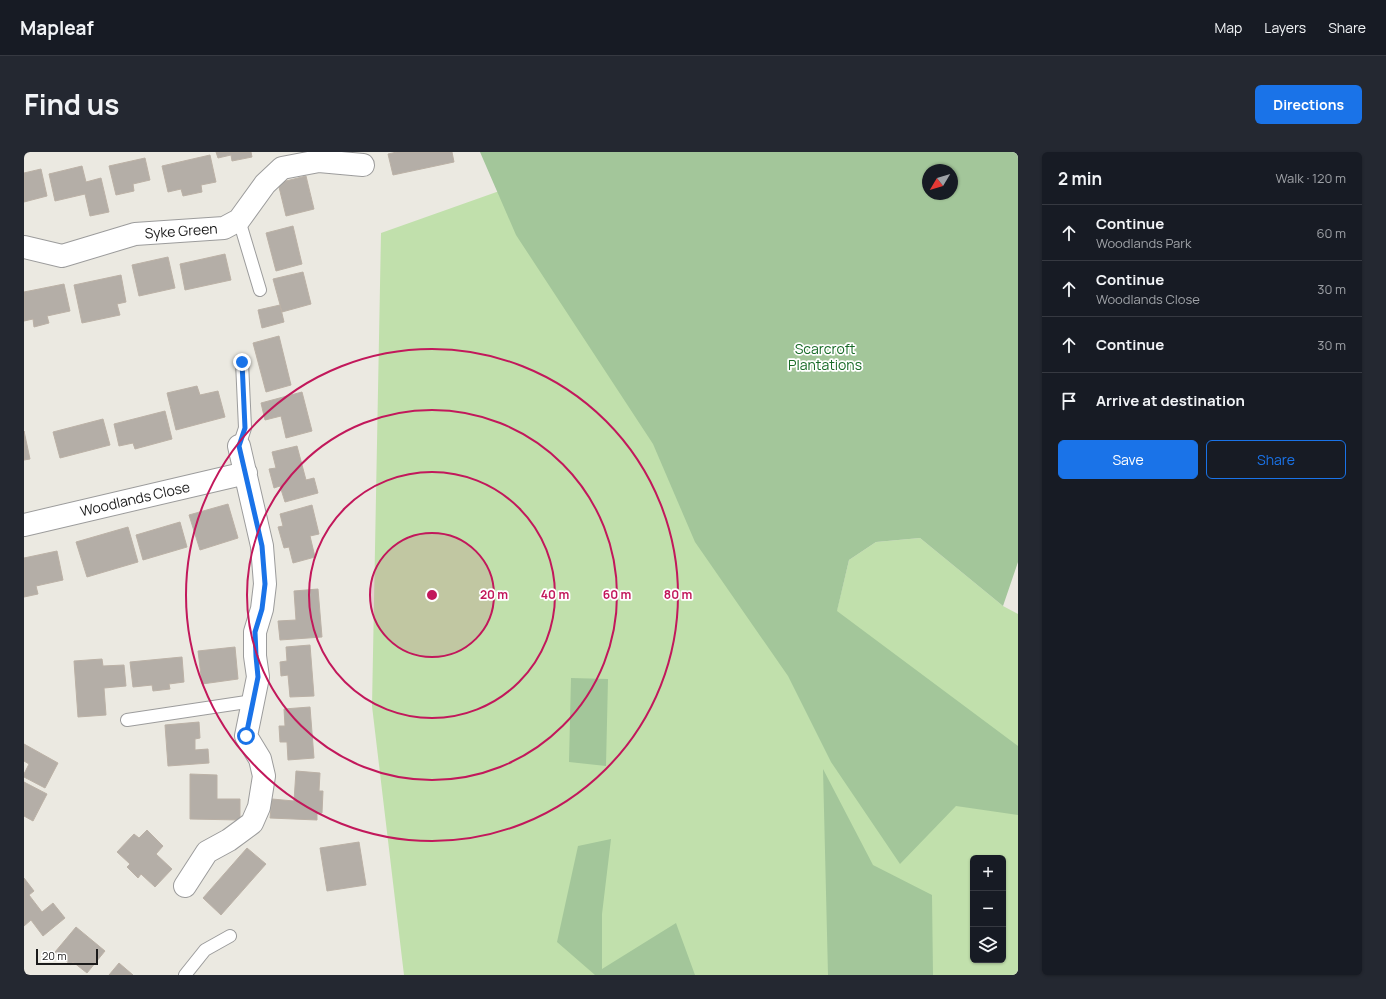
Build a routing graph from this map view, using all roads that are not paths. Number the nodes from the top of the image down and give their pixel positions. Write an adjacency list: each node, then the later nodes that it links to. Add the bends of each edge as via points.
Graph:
1 (362, 166): 2 (street, Syke Green, via 319,161 282,168 265,184)
2 (239, 220): 3 (street, Syke Green, via 224,228 135,234 62,256); 4 (lane)
3 (24, 247)
4 (260, 290)
5 (242, 362): 6 (lane, via 245,428)
6 (239, 446): 7 (street)
7 (246, 473): 8 (street, Woodlands Close); 9 (street, via 262,546 265,584 262,609 255,632 258,677)
8 (24, 525)
9 (253, 701): 10 (lane); 11 (street, via 246,736 260,759 264,776 259,808 252,823 207,852)
10 (127, 720)
11 (185, 886)
12 (230, 936): 13 (lane, via 205,950)
13 (185, 975)

